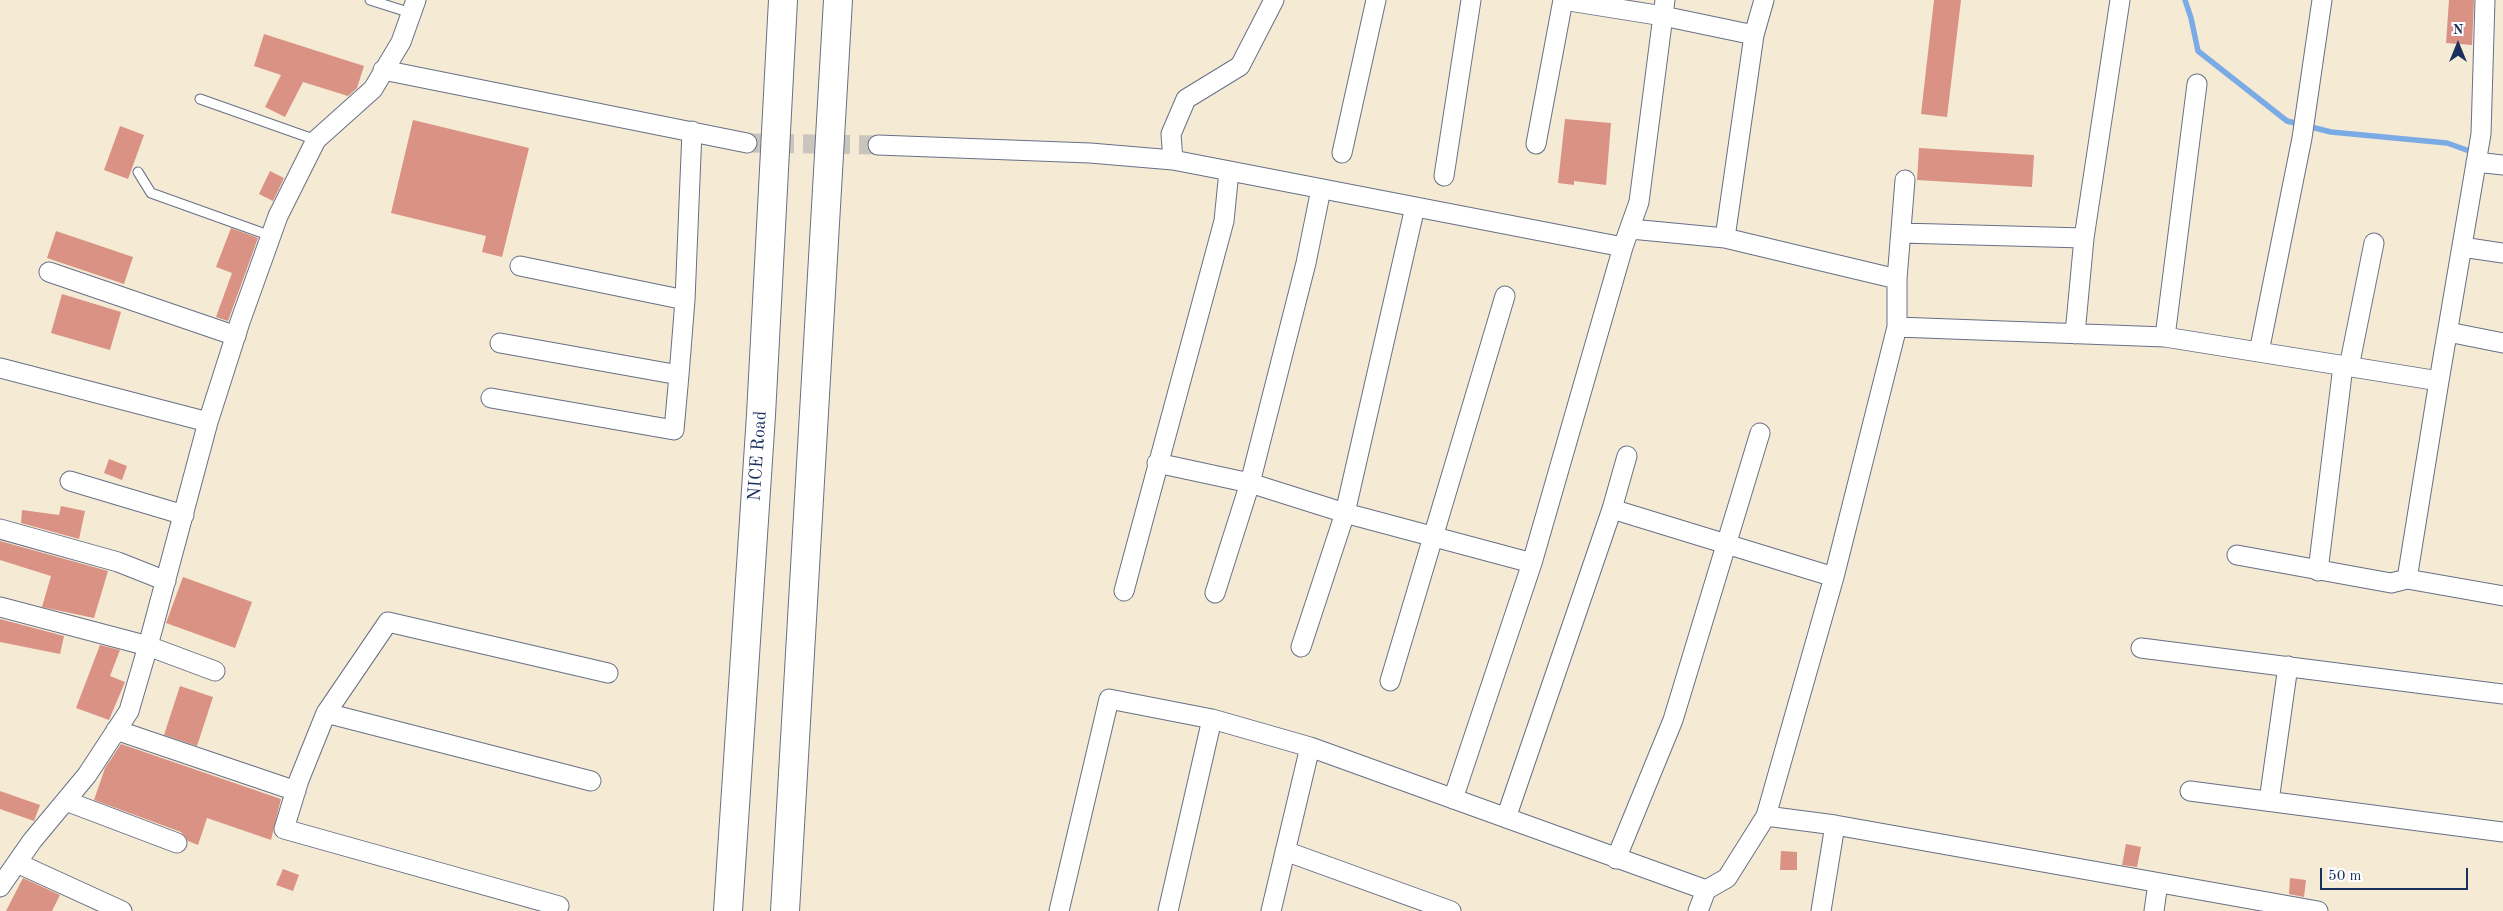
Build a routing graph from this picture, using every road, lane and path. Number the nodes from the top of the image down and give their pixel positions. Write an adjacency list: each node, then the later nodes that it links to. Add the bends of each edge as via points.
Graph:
1 (370, 0): 12 (lane)
2 (783, 0): 113 (highway, NICE Road, via 761,415)
3 (838, 0): 114 (highway)
4 (1274, 0): 25 (street, via 1240,66 1186,99 1171,134)
5 (1376, 0): 23 (street)
6 (1471, 0): 29 (street)
7 (1563, 0): 13 (street); 21 (street)
8 (1764, 0): 14 (street)
9 (2120, 0): 37 (street)
10 (2322, 0): 54 (street, via 2302,138)
11 (2485, 0): 24 (street)
12 (414, 7): 15 (street, via 401,42)
13 (1664, 8): 14 (street); 33 (street, via 1639,202)
14 (1754, 35): 36 (street)
15 (383, 70): 18 (street); 19 (street, via 373,89)
16 (2198, 84): 51 (street)
17 (200, 100): 19 (lane)
18 (692, 132): 20 (street); 46 (street)
19 (316, 140): 35 (street)
20 (747, 142)
21 (1536, 144)
22 (878, 145): 25 (street, via 1090,153)
23 (1342, 153)
24 (2477, 155): 26 (street); 40 (street)
25 (1174, 160): 27 (street)
26 (2503, 165)
27 (1230, 171): 31 (street); 63 (street, via 1224,221)
28 (138, 172): 35 (lane, via 151,193)
29 (1444, 176)
30 (1905, 180): 34 (street)
31 (1321, 189): 32 (street); 65 (street, via 1306,263)
32 (1415, 207): 39 (street); 67 (street)
33 (1631, 229): 36 (street); 39 (street)
34 (1901, 233): 37 (street); 44 (street)
35 (271, 236): 50 (street)
36 (1724, 238): 44 (street)
37 (2084, 238): 49 (street)
38 (2374, 243): 55 (street)
39 (1623, 247): 73 (street)
40 (2462, 247): 41 (street); 48 (street)
41 (2503, 254)
42 (520, 266): 46 (street)
43 (49, 272): 50 (street)
44 (1897, 279): 47 (street)
45 (1505, 296): 70 (street)
46 (685, 300): 57 (street)
47 (1897, 327): 49 (street); 75 (street)
48 (2448, 332): 53 (street); 58 (street)
49 (2075, 334): 51 (street)
50 (236, 336): 60 (street)
51 (2164, 337): 54 (street)
52 (500, 343): 57 (street)
53 (2503, 343)
54 (2259, 352): 55 (street)
55 (2346, 366): 58 (street); 74 (street)
56 (0, 368): 60 (street)
57 (679, 375): 59 (street, via 674,430)
58 (2439, 381): 76 (street)
59 (490, 398)
60 (208, 422): 68 (street)
61 (1760, 433): 71 (street)
62 (1627, 456): 66 (street)
63 (1158, 463): 65 (street); 78 (street)
64 (70, 481): 68 (street)
65 (1250, 483): 67 (street); 79 (street)
66 (1612, 509): 71 (street); 101 (street)
67 (1345, 513): 70 (street); 83 (street)
68 (184, 515): 77 (street)
69 (0, 529): 77 (street, via 118,562)
70 (1434, 537): 73 (street); 88 (street)
71 (1728, 544): 75 (street); 106 (street, via 1673,720)
72 (2237, 555): 74 (street)
73 (1532, 563): 97 (street)
74 (2318, 571): 76 (street, via 2391,583)
75 (1834, 577): 100 (street)
76 (2407, 579): 80 (street)
77 (166, 581): 82 (street)
78 (1124, 591)
79 (1215, 593)
80 (2503, 596)
81 (0, 607): 82 (street)
82 (148, 646): 86 (street); 92 (street, via 129,711)
83 (1301, 647)
84 (2140, 648): 85 (street)
85 (2288, 666): 89 (street); 99 (street)
86 (215, 671)
87 (608, 673): 90 (street, via 388,622)
88 (1390, 681)
89 (2503, 694)
90 (326, 713): 94 (street); 95 (street)
91 (1212, 719): 93 (street); 115 (street, via 1109,699); 116 (street)
92 (116, 730): 95 (street); 98 (street)
93 (1310, 747): 97 (street); 105 (street)
94 (591, 781)
95 (296, 791): 111 (street, via 284,829)
96 (2190, 791): 99 (street)
97 (1454, 799): 101 (street)
98 (66, 801): 104 (street); 107 (street)
99 (2268, 801): 103 (street)
100 (1766, 816): 102 (street); 110 (street, via 1727,878)
101 (1506, 818): 106 (street)
102 (1835, 825): 108 (street); 120 (street)
103 (2503, 832)
104 (177, 843)
105 (1285, 851): 117 (street); 118 (street)
106 (1616, 858): 110 (street)
107 (17, 863): 109 (street); 112 (street)
108 (2158, 883): 121 (street); 122 (street)
109 (0, 887)
110 (1706, 890): 119 (street)
111 (559, 906)
112 (122, 911)
113 (728, 911)
114 (784, 911)
115 (1059, 911)
116 (1168, 911)
117 (1271, 911)
118 (1450, 911)
119 (1698, 911)
120 (1821, 911)
121 (2154, 911)
122 (2318, 911)

